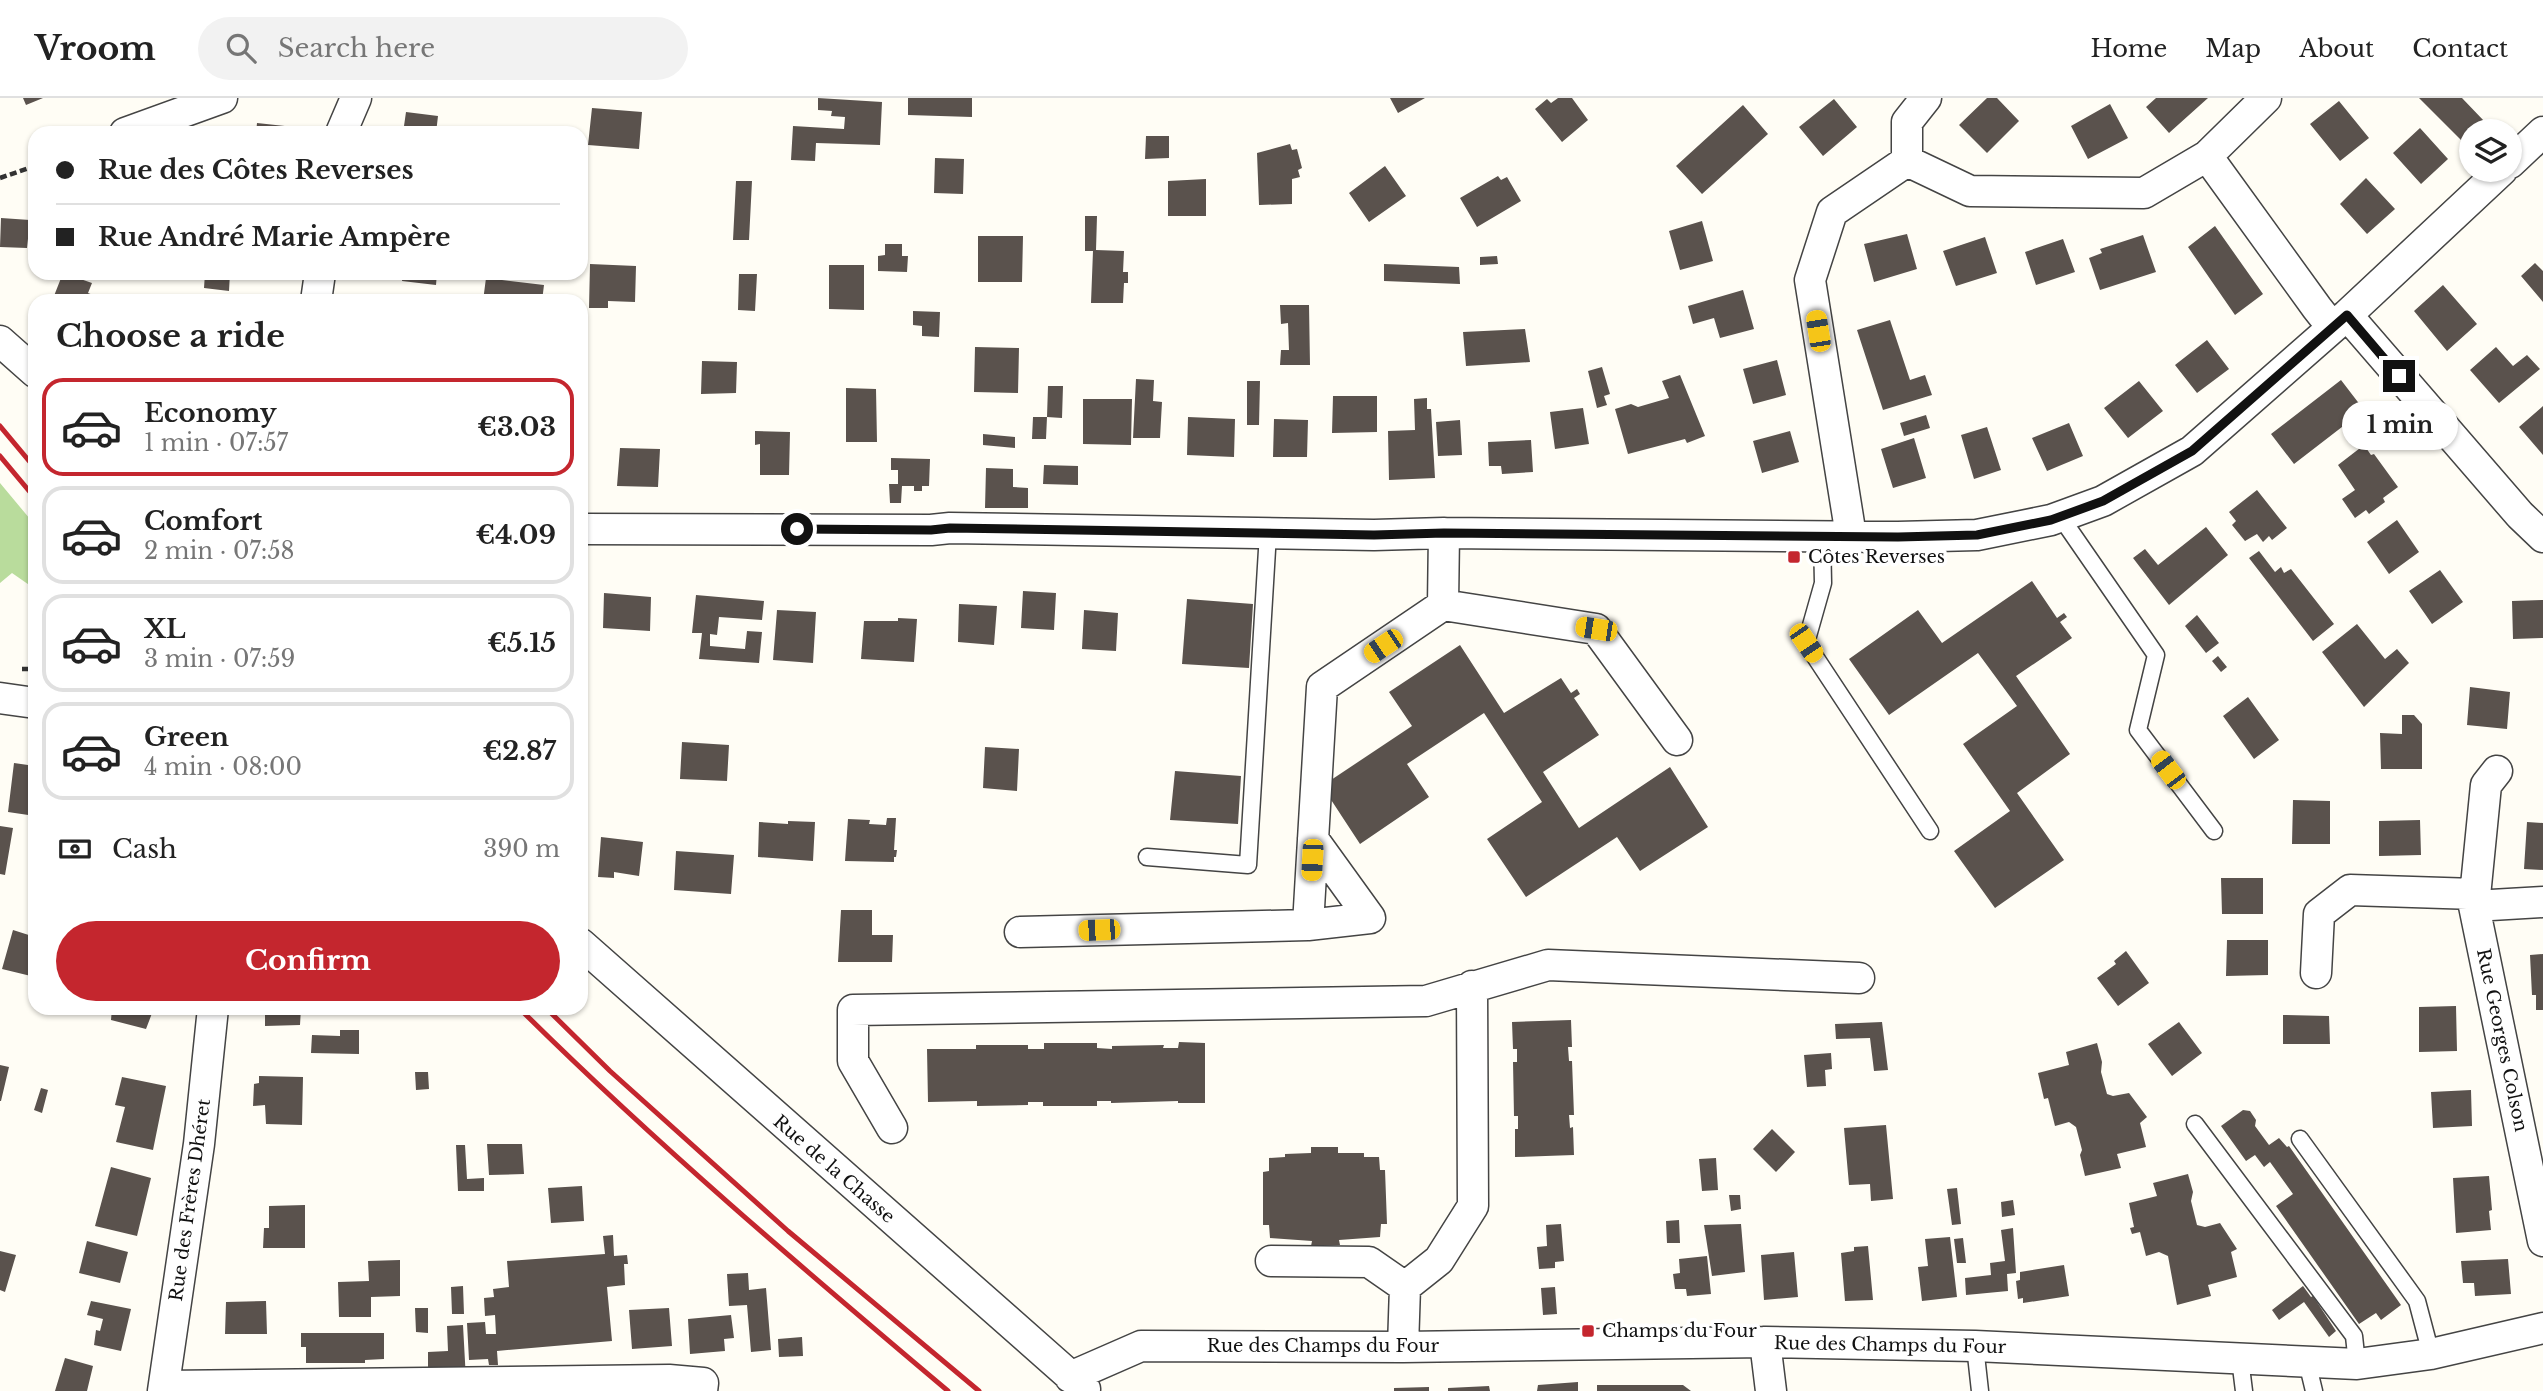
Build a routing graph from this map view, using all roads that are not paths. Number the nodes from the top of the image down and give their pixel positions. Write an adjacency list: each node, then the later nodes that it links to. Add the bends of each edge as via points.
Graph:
1 (222, 98): 5 (street)
2 (356, 98): 6 (street)
3 (1926, 98): 10 (street, via 1907,122)
4 (2266, 98): 9 (street)
5 (144, 126)
6 (344, 126)
7 (2543, 132): 8 (street)
8 (2522, 152)
9 (2207, 156): 10 (street, via 2144,193 1970,191); 12 (street, via 2316,308)
10 (1907, 162): 20 (street, via 1832,212 1810,280)
11 (2489, 182): 12 (street)
12 (2340, 321): 15 (street, via 2192,451 2103,501); 21 (street)
13 (0, 341): 14 (street)
14 (28, 366)
15 (2060, 516): 20 (street, via 1977,535); 28 (lane, via 2156,655 2138,730)
16 (588, 529): 17 (street)
17 (1268, 533): 18 (street); 30 (lane, via 1248,865)
18 (1444, 533): 19 (street); 22 (street)
19 (1822, 536): 20 (street); 27 (lane, via 1822,583 1806,643)
20 (1851, 537)
21 (2543, 537)
22 (1443, 605): 25 (street, via 1596,629); 29 (street, via 1322,687)
23 (0, 698): 24 (street)
24 (28, 702)
25 (1677, 740)
26 (2497, 771): 31 (street, Rue Georges Colson, via 2486,785)
27 (1930, 831)
28 (2214, 831)
29 (1313, 839): 33 (street); 33 (street, via 1370,918)
30 (1147, 857)
31 (2474, 900): 32 (street); 36 (street, via 2350,890 2319,914); 43 (street, Rue Georges Colson)
32 (2543, 902)
33 (1308, 925): 34 (street)
34 (1020, 932)
35 (588, 950): 54 (street, Rue de la Chasse)
36 (2316, 973)
37 (1859, 978): 38 (street, via 1548,965)
38 (1472, 986): 41 (street, via 1426,1001 853,1010 853,1061); 45 (street, via 1473,1206 1439,1260)
39 (213, 1015): 58 (street, Rue des Frères Dhéret)
40 (2195, 1124): 53 (lane, via 2354,1336)
41 (892, 1128)
42 (2300, 1139): 50 (lane, via 2417,1301)
43 (2543, 1241)
44 (1271, 1261): 45 (street, via 1369,1262)
45 (1405, 1287): 49 (street)
46 (2543, 1328): 50 (street, Rue des Champs du Four)
47 (1765, 1342): 48 (street, Rue des Champs du Four); 49 (street, Rue des Champs du Four); 59 (street)
48 (1975, 1346): 51 (street, Rue des Champs du Four); 60 (lane)
49 (1403, 1347): 54 (street, Rue des Champs du Four, via 1141,1346)
50 (2431, 1354): 53 (street, Rue des Champs du Four)
51 (2240, 1359): 52 (street, Rue des Champs du Four); 61 (lane)
52 (2307, 1362): 53 (street, Rue des Champs du Four); 62 (lane)
53 (2357, 1363)
54 (1079, 1384)
55 (377, 1387): 56 (street, via 669,1380); 57 (street)
56 (702, 1387)
57 (284, 1388): 58 (street)
58 (163, 1389)
59 (1770, 1391)
60 (1980, 1391)
61 (2244, 1391)
62 (2314, 1391)

